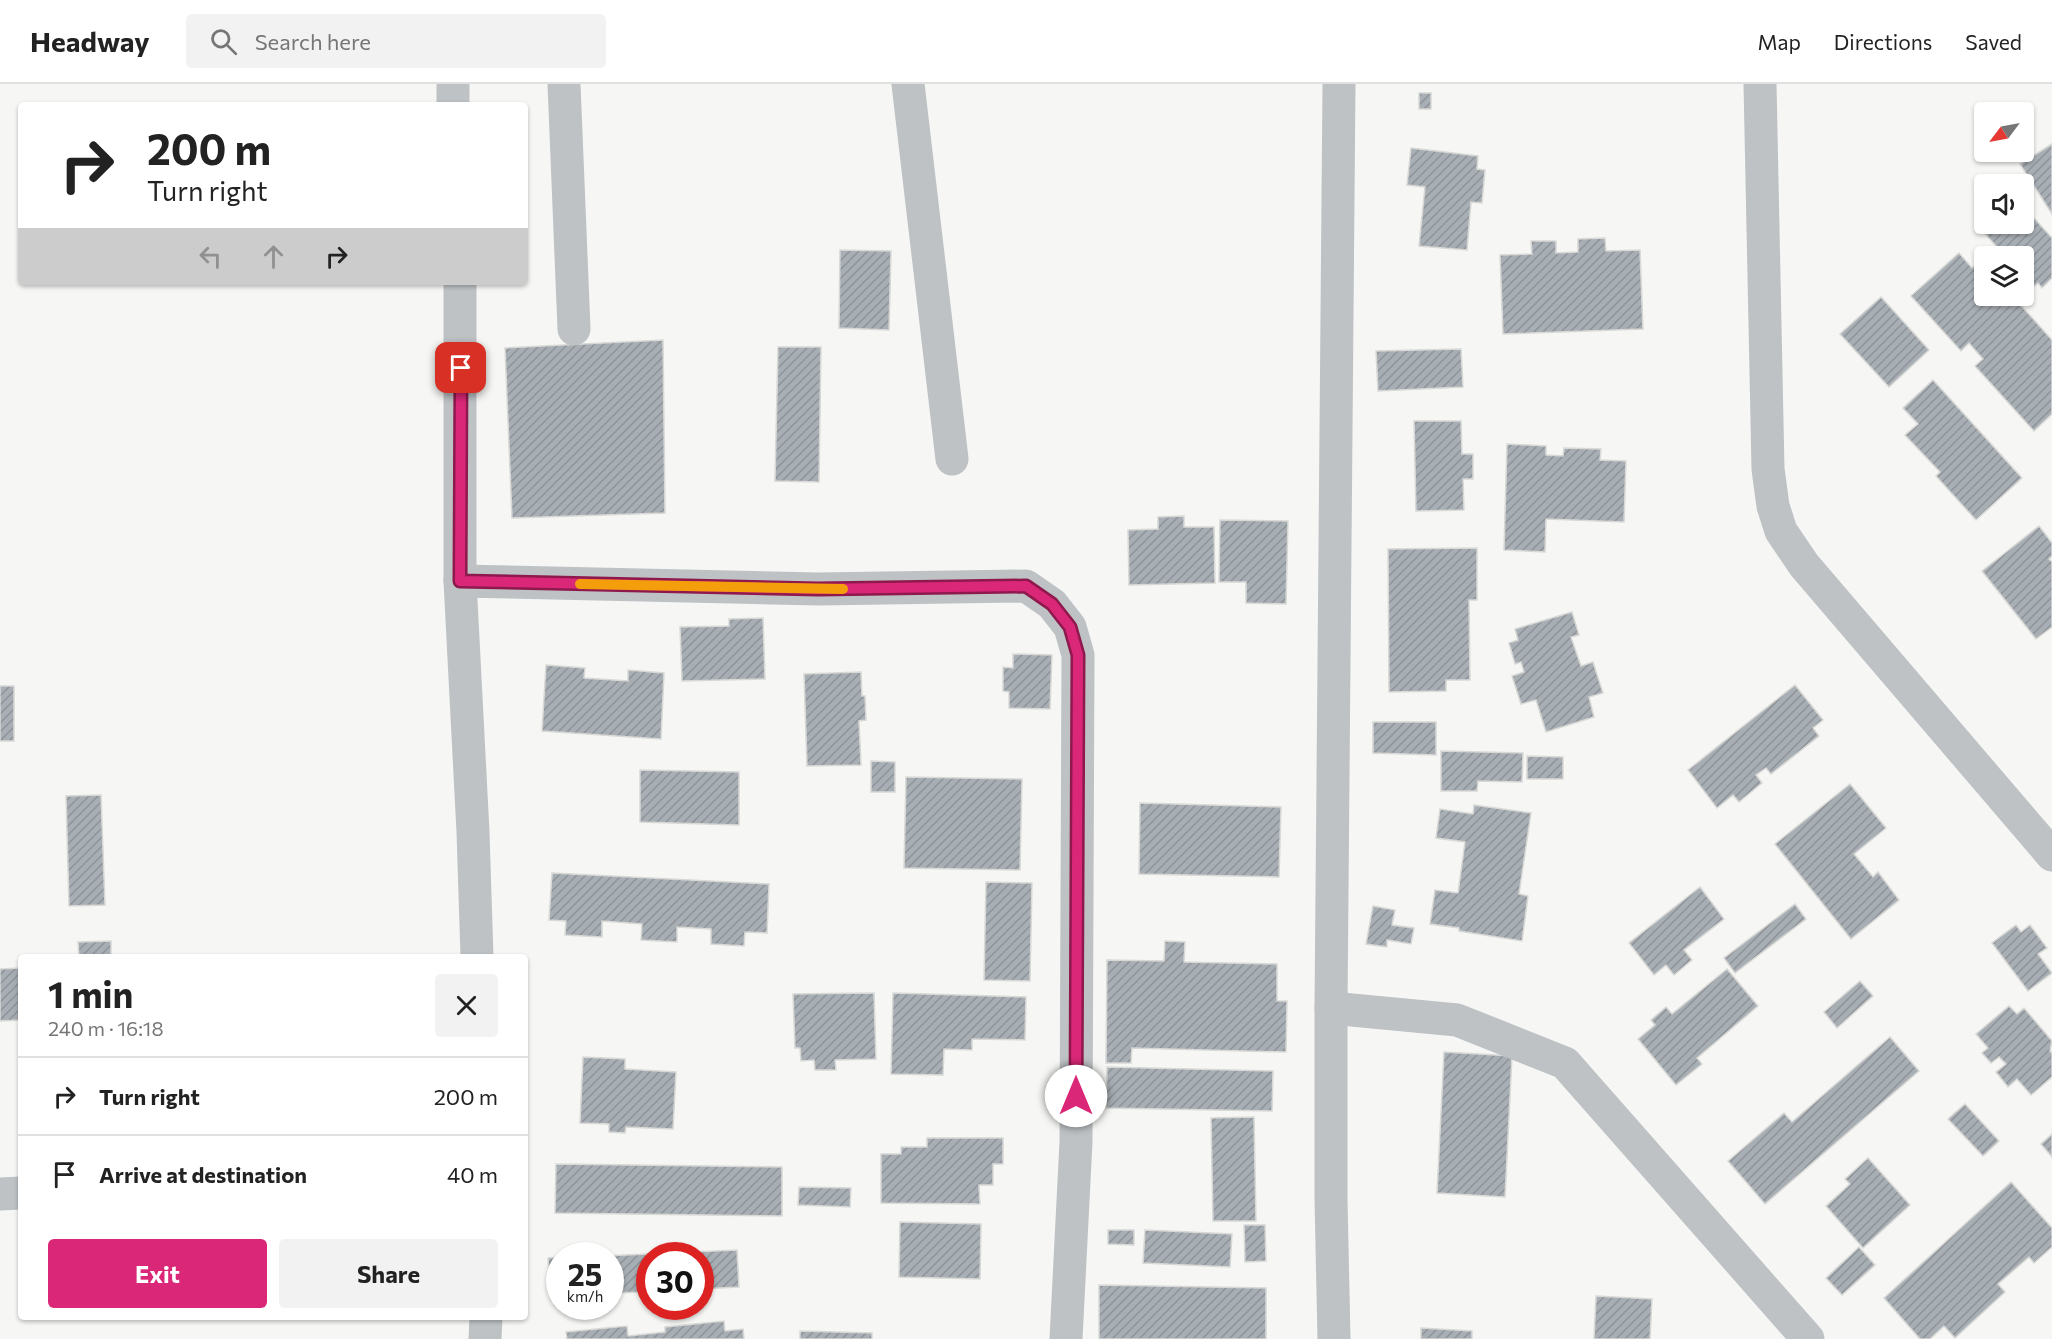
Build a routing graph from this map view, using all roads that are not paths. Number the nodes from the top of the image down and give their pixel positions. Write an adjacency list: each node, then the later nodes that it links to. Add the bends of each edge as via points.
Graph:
1 (453, 84): 6 (street)
2 (564, 84): 8 (street)
3 (908, 84): 9 (street)
4 (1339, 84): 13 (street)
5 (1760, 84): 11 (street, via 1768,469 1781,531 1804,565)
6 (453, 102)
7 (459, 285): 10 (street)
8 (574, 329)
9 (952, 459)
10 (460, 581): 12 (street); 18 (street, via 818,589 1026,586 1052,604 1070,627 1078,655 1076,1142)
11 (2052, 855)
12 (477, 954)
13 (1331, 1008): 19 (street); 20 (street, via 1457,1020 1565,1063)
14 (18, 1193): 15 (street)
15 (0, 1194)
16 (486, 1320): 17 (street)
17 (485, 1339)
18 (1066, 1339)
19 (1334, 1339)
20 (1808, 1339)

